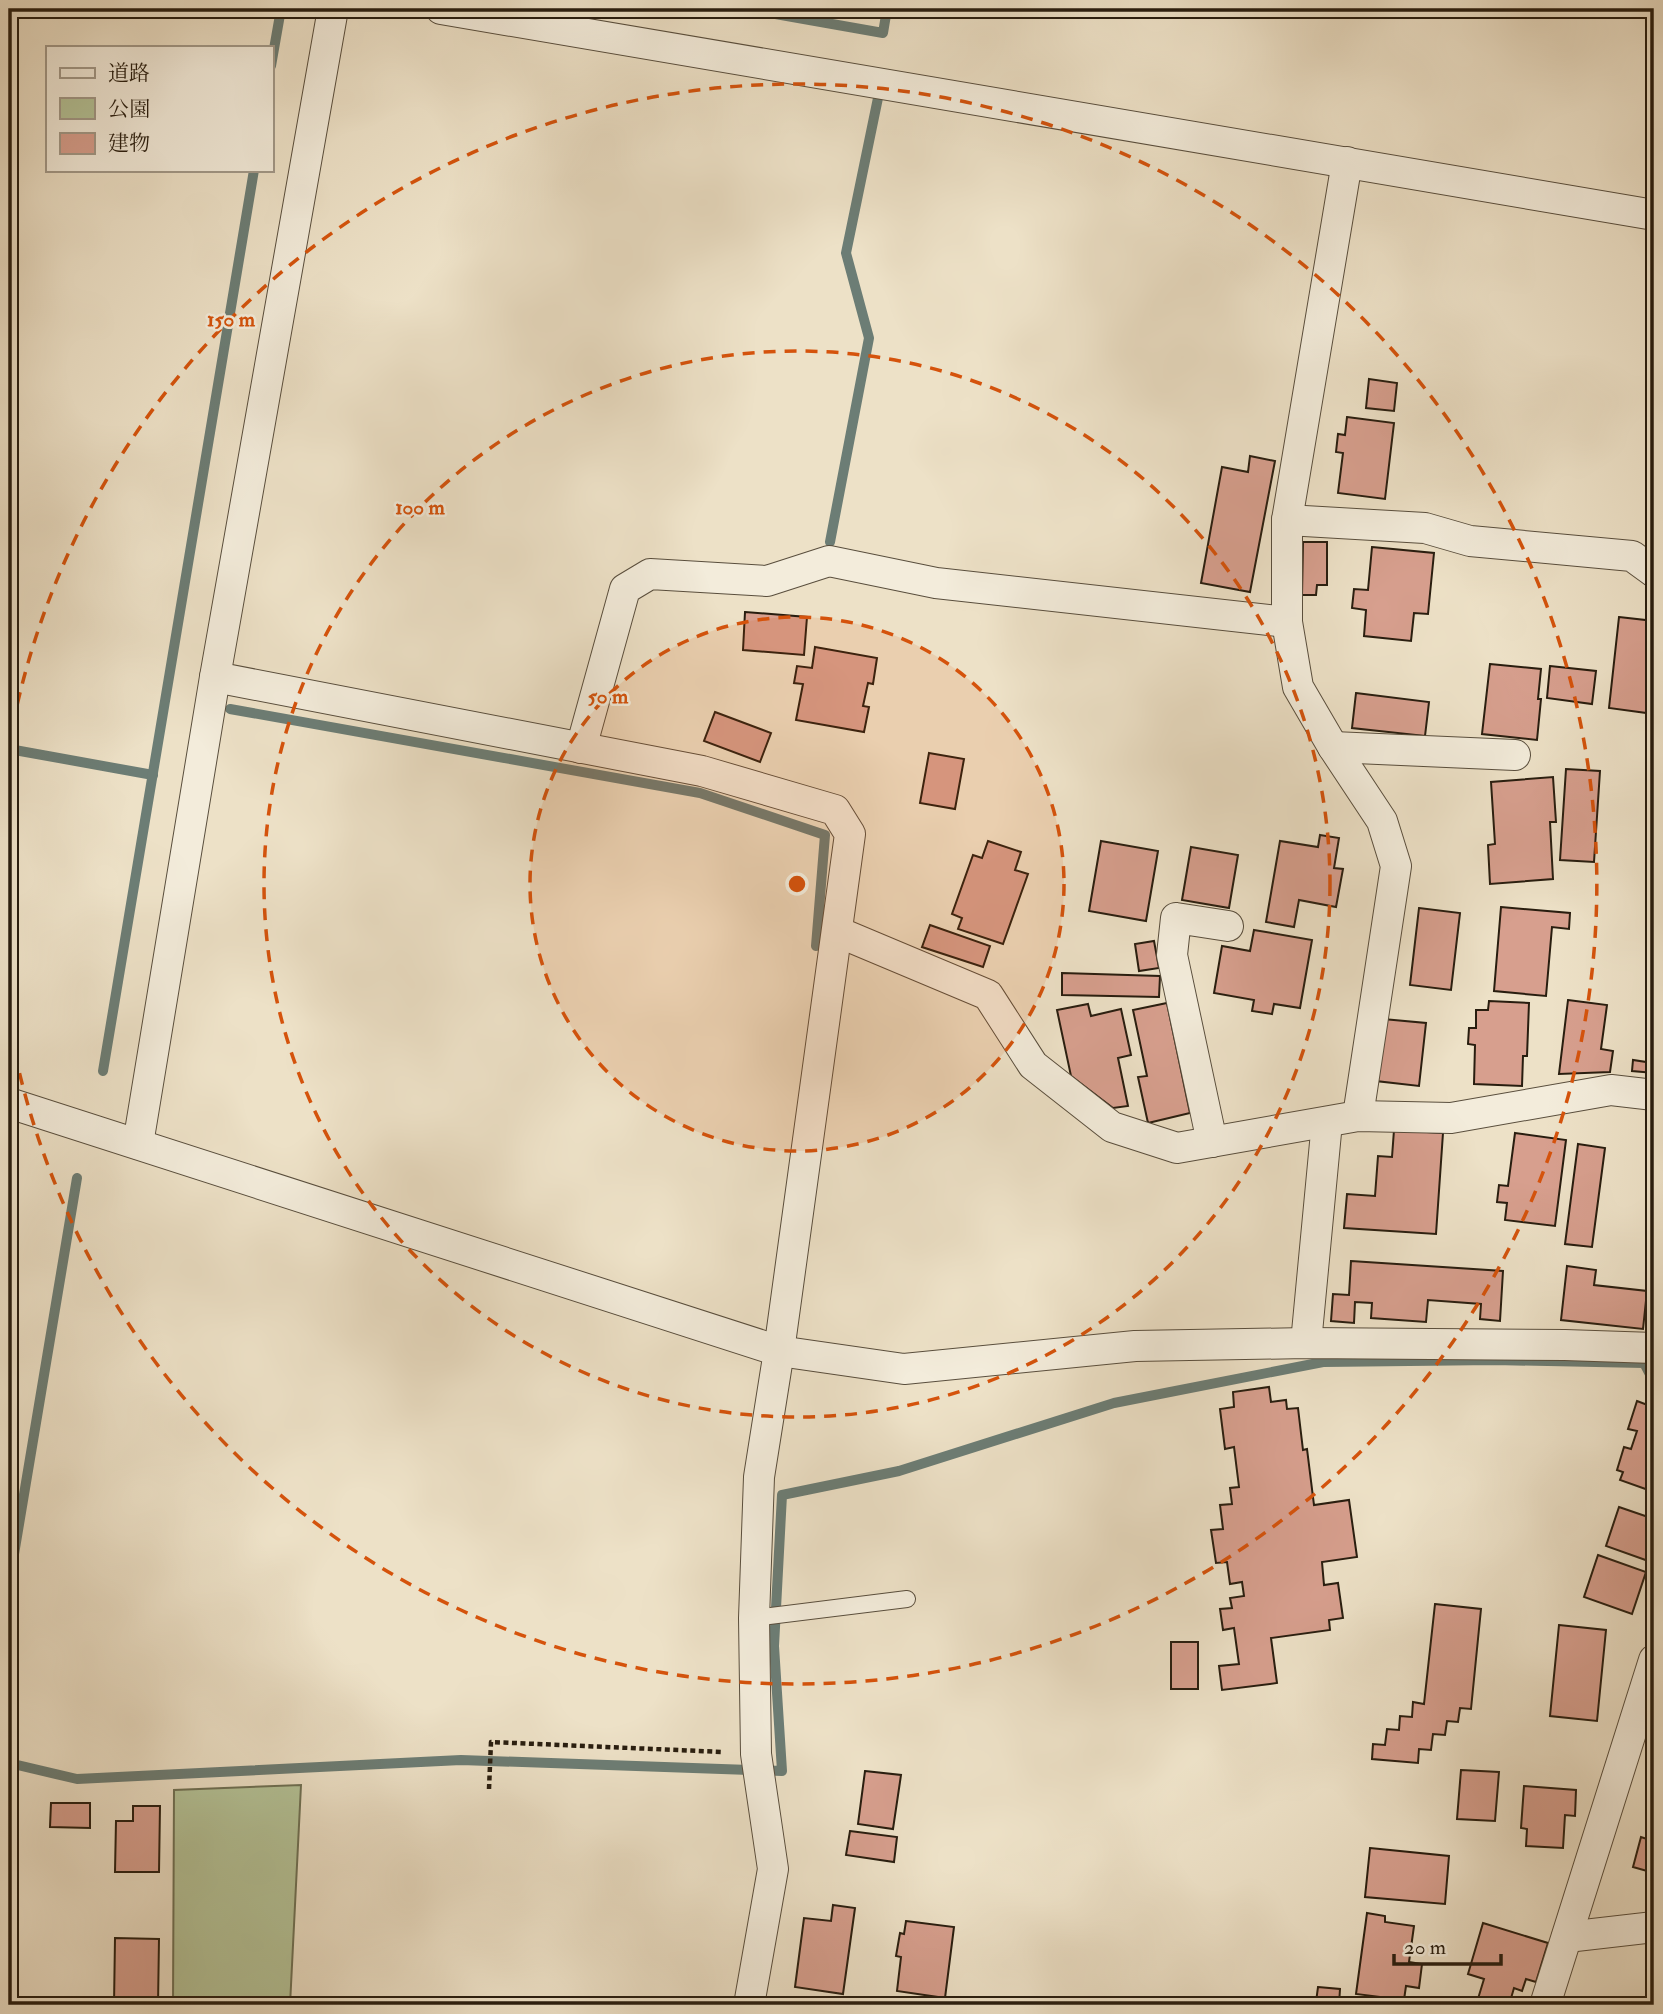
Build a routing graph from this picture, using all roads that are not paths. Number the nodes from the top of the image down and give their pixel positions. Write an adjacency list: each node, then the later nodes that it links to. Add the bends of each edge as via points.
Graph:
1 (333, 9): 8 (street)
2 (441, 9): 3 (street)
3 (1347, 162): 4 (street); 5 (street)
4 (1654, 215)
5 (1287, 520): 6 (street, via 1425,528 1470,541 1632,556); 7 (street)
6 (1654, 572)
7 (1287, 622): 9 (street, via 1297,687); 10 (street, via 936,583 829,561 767,581 650,573 625,589)
8 (215, 677): 10 (street); 19 (street)
9 (1333, 747): 11 (street); 16 (street, via 1382,821 1396,866)
10 (581, 748): 13 (street, via 702,771 835,810 850,834)
11 (1515, 755)
12 (1228, 926): 18 (street, via 1176,918 1172,955)
13 (838, 932): 18 (street, via 988,995 1033,1065 1112,1127 1177,1148); 22 (street)
14 (1654, 1095): 16 (street, via 1611,1090 1451,1118)
15 (9, 1103): 19 (street)
16 (1358, 1116): 17 (street)
17 (1327, 1122): 18 (street); 20 (street)
18 (1212, 1142)
19 (138, 1144): 22 (street)
20 (1306, 1343): 21 (street); 22 (street, via 1135,1346 904,1369)
21 (1654, 1348)
22 (779, 1351): 24 (street, via 758,1478)
23 (907, 1599): 24 (lane)
24 (754, 1618): 29 (street, via 756,1754 773,1869)
25 (1654, 1660): 26 (street)
26 (1649, 1689): 28 (street)
27 (1654, 1927): 28 (street)
28 (1567, 1937): 30 (street)
29 (749, 2005)
30 (1545, 2005)

